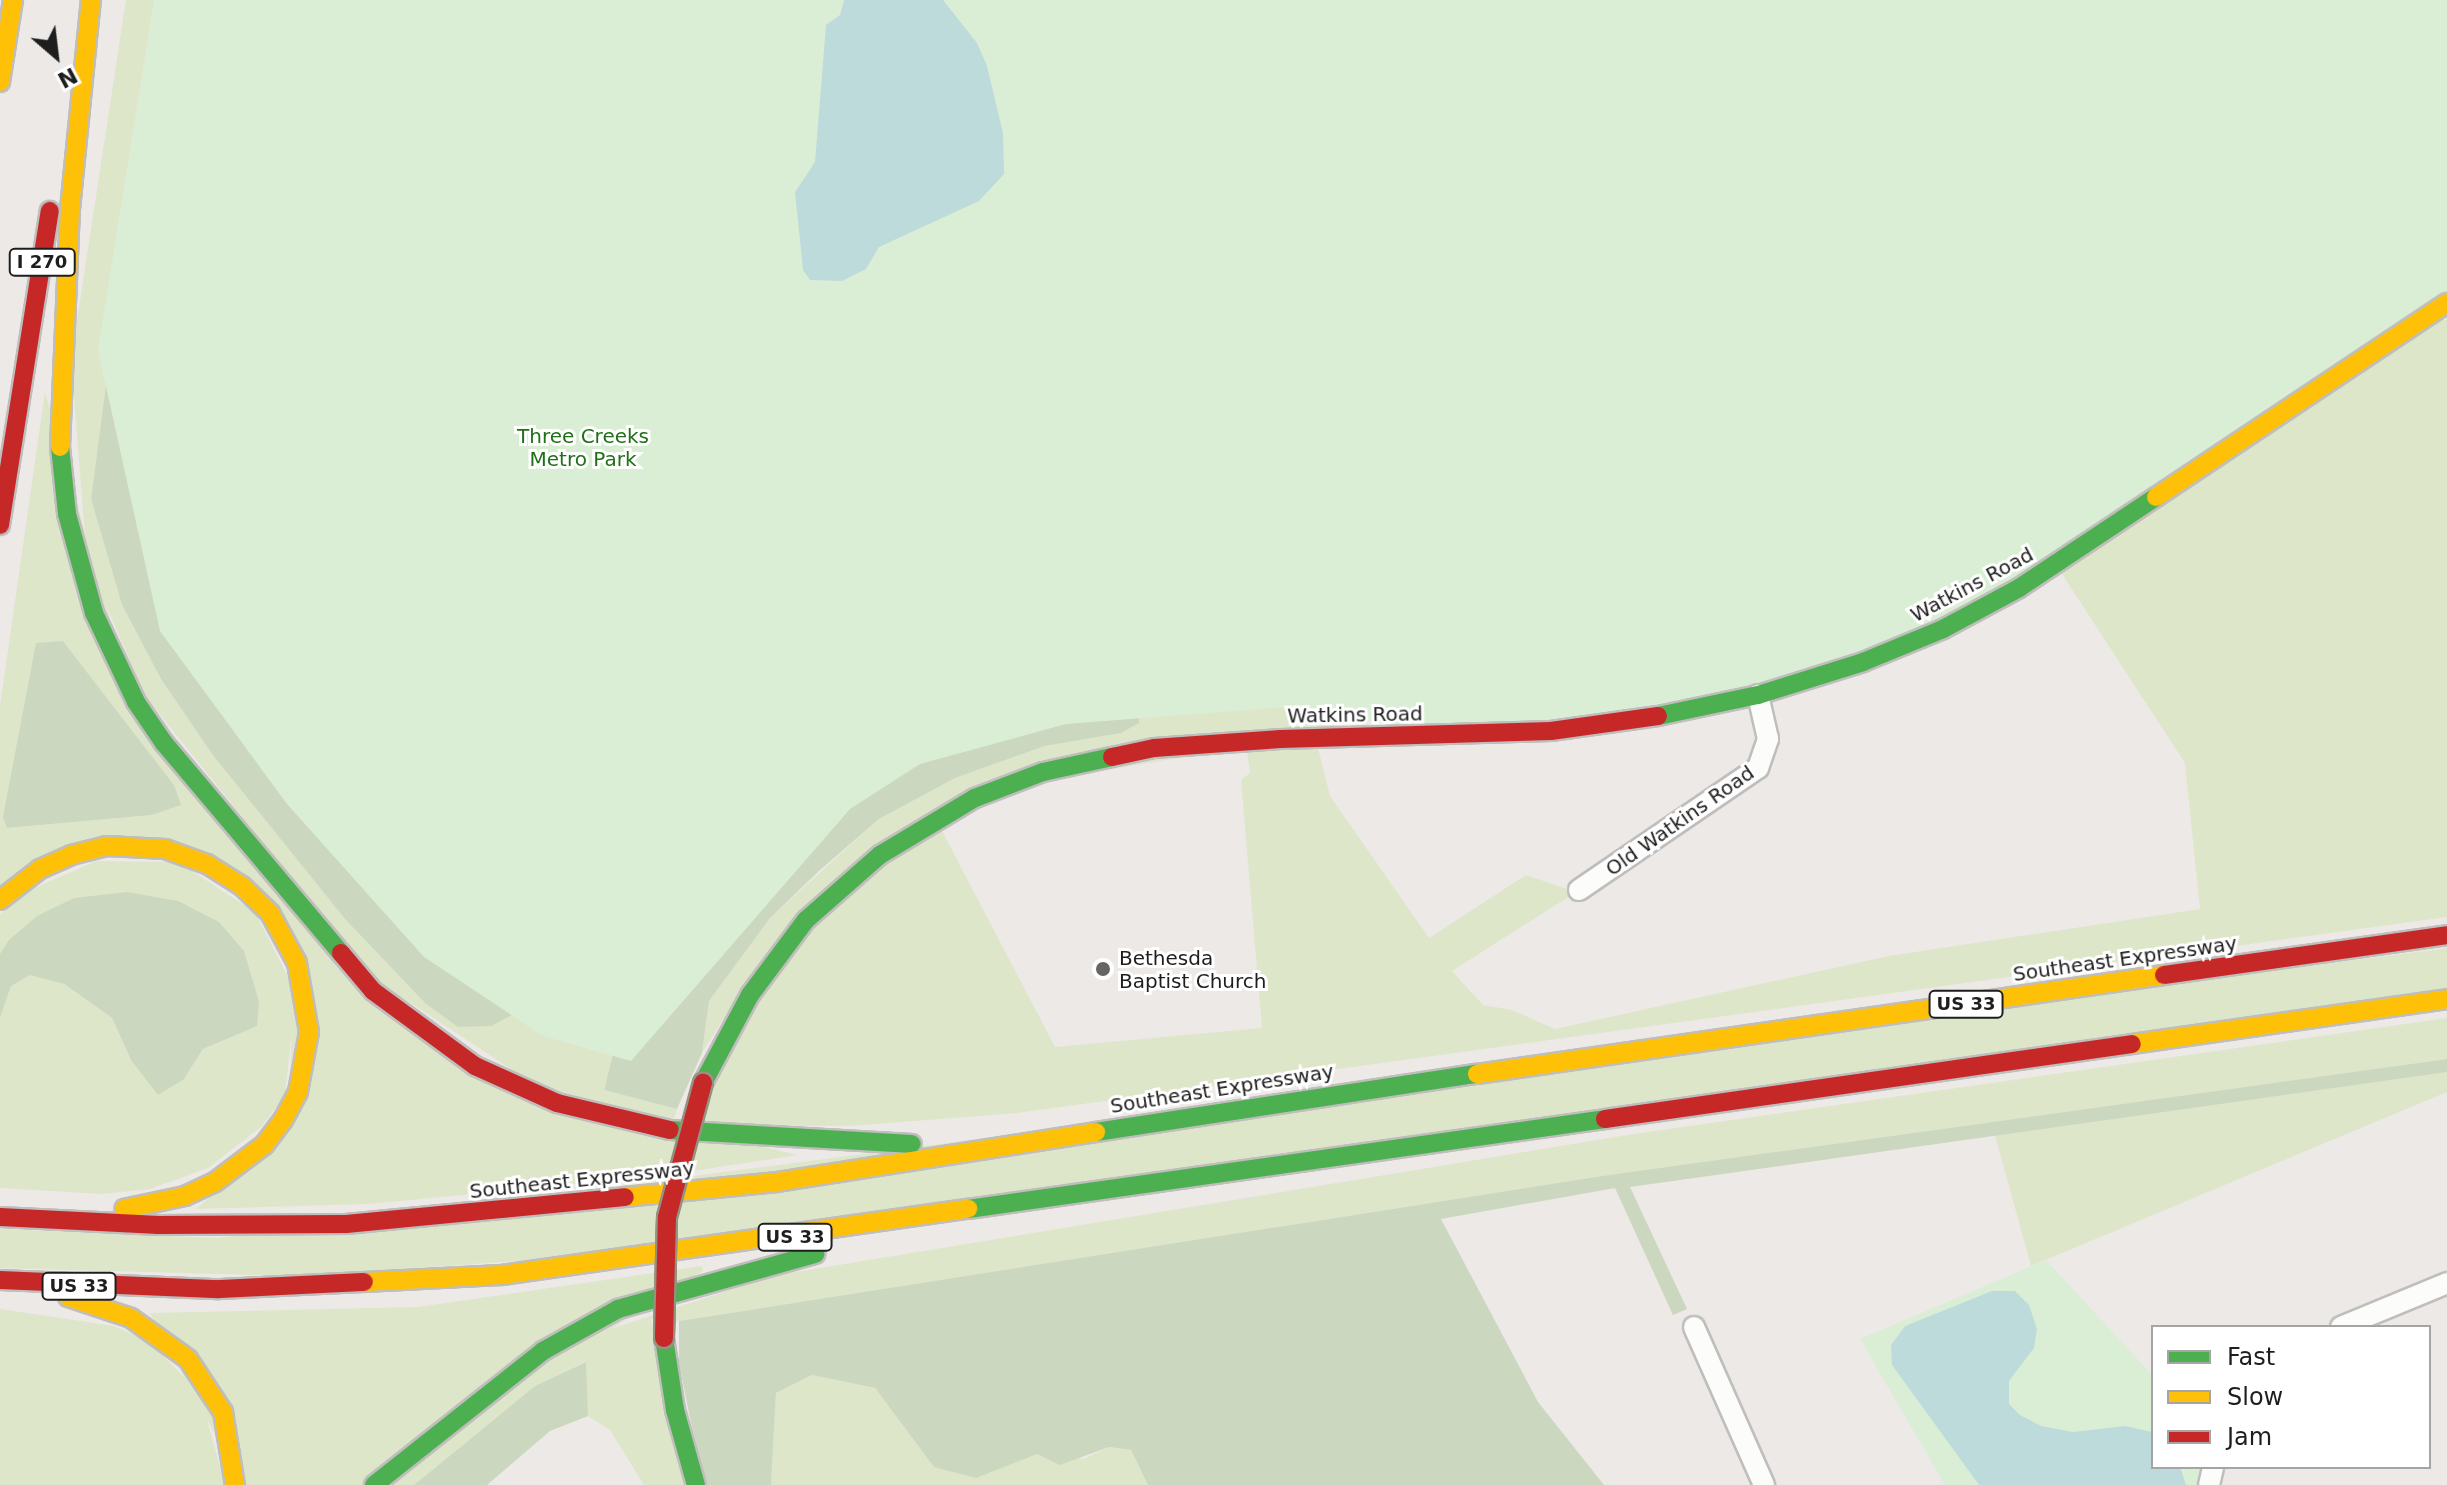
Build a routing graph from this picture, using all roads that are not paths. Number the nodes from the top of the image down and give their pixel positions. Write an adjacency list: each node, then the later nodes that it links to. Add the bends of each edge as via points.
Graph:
1 (13, 0): 4 (main road)
2 (84, 0): 6 (main road, I 270)
3 (91, 0): 12 (main road, via 68,256 59,443 67,514 80,571 110,649 136,702 190,777 373,991 439,1043 510,1084 601,1117 704,1135)
4 (0, 82)
5 (2447, 303): 7 (main road, Watkins Road, via 2019,588 1888,653)
6 (0, 525)
7 (1758, 695): 8 (street, Old Watkins Road, via 1768,739 1758,768); 22 (main road, Watkins Road, bridge, via 1639,720 1551,731 1166,747 1087,760 1009,783 903,838 806,920 750,995 703,1083 679,1158 667,1217 664,1338 675,1410)
8 (1579, 890)
9 (0, 900): 15 (main road, via 40,869 107,846 187,855 234,880 270,913 297,963 306,993 309,1032 298,1092 264,1145 240,1166 185,1196)
10 (2447, 935): 12 (main road, Southeast Expressway / US 33)
11 (2447, 999): 13 (main road, US 33)
12 (994, 1147): 15 (main road, Southeast Expressway / US 33, via 777,1182 511,1211 331,1224)
13 (1087, 1194): 16 (main road, US 33, via 597,1264 407,1283 219,1289); 21 (main road, via 849,1247 618,1309 543,1351)
14 (0, 1217): 15 (main road, Southeast Expressway / US 33)
15 (61, 1222)
16 (0, 1282): 20 (main road, via 74,1298 131,1318 176,1347 223,1412)
17 (2447, 1283): 18 (street)
18 (2346, 1325)
19 (1694, 1327): 23 (street)
20 (235, 1485)
21 (374, 1485)
22 (696, 1485)
23 (1764, 1485)

